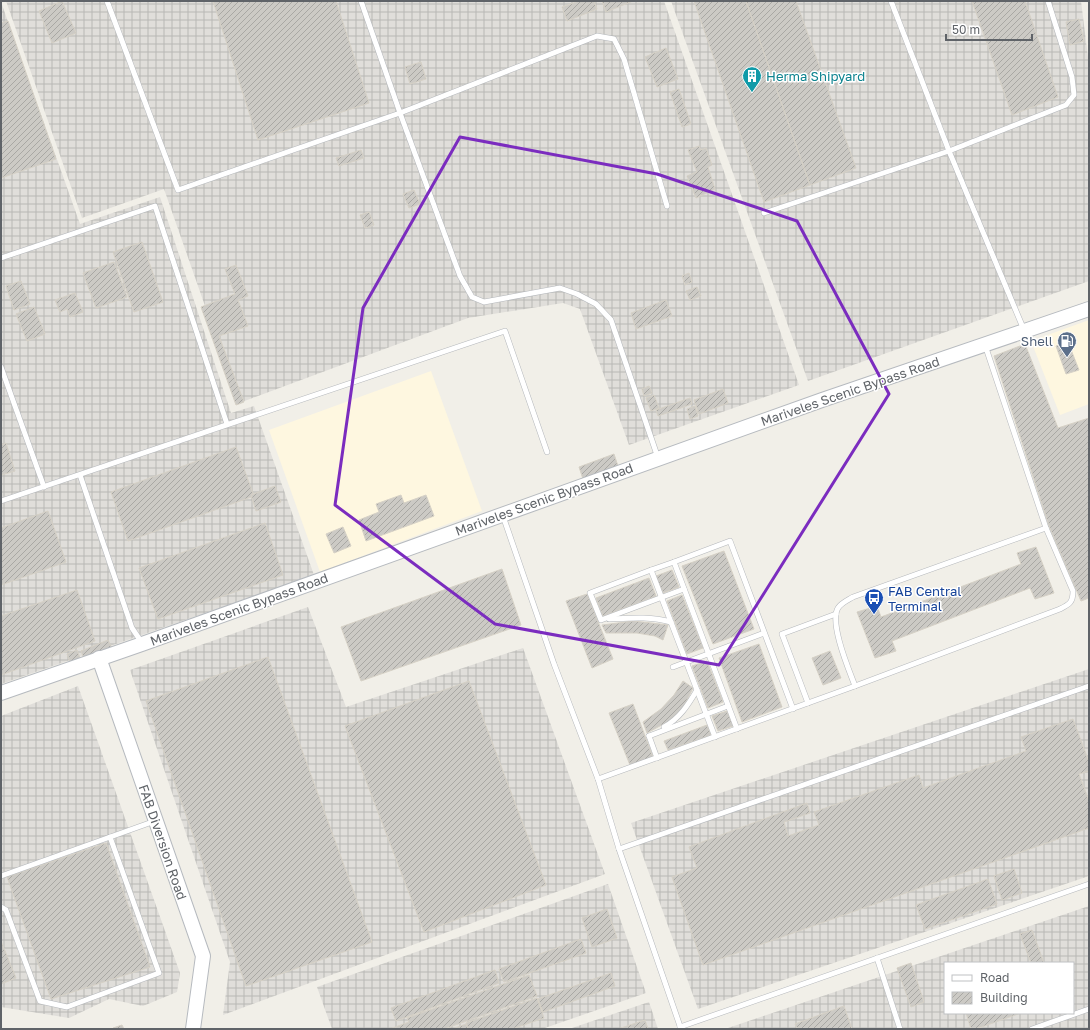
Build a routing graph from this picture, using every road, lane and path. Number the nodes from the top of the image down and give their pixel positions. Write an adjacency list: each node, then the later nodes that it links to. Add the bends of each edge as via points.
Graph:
1 (108, 1): 5 (lane, via 178,190)
2 (362, 1): 5 (lane)
3 (891, 1): 6 (lane)
4 (1048, 1): 6 (lane, via 1072,76 1074,95 1066,105)
5 (400, 114): 7 (lane, via 597,36 614,39 624,59); 16 (lane, via 460,276 472,297 484,302 560,288 596,304 611,320)
6 (949, 152): 8 (lane); 11 (lane)
7 (667, 206)
8 (764, 213)
9 (1, 258): 14 (lane, via 155,206)
10 (1089, 309): 11 (main road, Mariveles Scenic Bypass Road)
11 (1024, 331): 12 (main road, Mariveles Scenic Bypass Road)
12 (985, 344): 16 (main road, Mariveles Scenic Bypass Road); 21 (lane)
13 (1, 367): 18 (lane)
14 (227, 424): 15 (lane, via 505,331); 17 (lane)
15 (547, 452)
16 (658, 458): 20 (main road, Mariveles Scenic Bypass Road)
17 (80, 475): 18 (lane); 30 (lane, via 132,628)
18 (44, 487): 19 (lane)
19 (1, 501)
20 (502, 514): 30 (main road, Mariveles Scenic Bypass Road); 47 (lane, via 554,664)
21 (1046, 528): 26 (lane, via 853,597 843,602); 35 (lane, via 1073,590 1071,603)
22 (674, 562): 23 (lane); 24 (lane); 29 (lane, via 730,541)
23 (651, 570): 25 (lane); 27 (lane, via 590,593)
24 (684, 589): 25 (lane); 31 (lane)
25 (662, 598): 27 (lane); 28 (lane)
26 (836, 614): 35 (lane, via 840,641); 39 (lane, via 782,634)
27 (601, 620): 28 (lane, via 634,617)
28 (671, 622): 33 (lane)
29 (764, 634): 31 (lane); 41 (lane)
30 (142, 644): 32 (main road, Mariveles Scenic Bypass Road)
31 (708, 654): 33 (lane); 40 (lane)
32 (99, 658): 38 (main road, Mariveles Scenic Bypass Road); 48 (main road, FAB Diversion Road)
33 (687, 662): 34 (lane); 37 (lane)
34 (674, 667)
35 (856, 686): 39 (lane)
36 (1089, 686): 50 (lane)
37 (697, 690): 42 (lane); 44 (lane, via 686,709 672,723)
38 (1, 693)
39 (808, 703): 41 (lane)
40 (728, 706): 42 (lane); 43 (lane)
41 (793, 709): 43 (lane)
42 (706, 714): 44 (lane); 45 (lane)
43 (737, 729): 45 (lane)
44 (649, 736): 46 (lane)
45 (715, 737): 46 (lane)
46 (657, 758): 47 (lane)
47 (598, 779): 50 (lane)
48 (156, 820): 49 (lane); 57 (main road, FAB Diversion Road, via 203,956)
49 (110, 837): 51 (lane); 53 (lane, via 158,972 67,1007 40,1001 6,910)
50 (619, 849): 56 (lane)
51 (1, 876)
52 (1089, 884): 54 (lane)
53 (1, 907)
54 (877, 958): 56 (lane); 58 (lane)
55 (1089, 1009): 59 (lane)
56 (681, 1028)
57 (193, 1029)
58 (900, 1029)
59 (1032, 1029)

